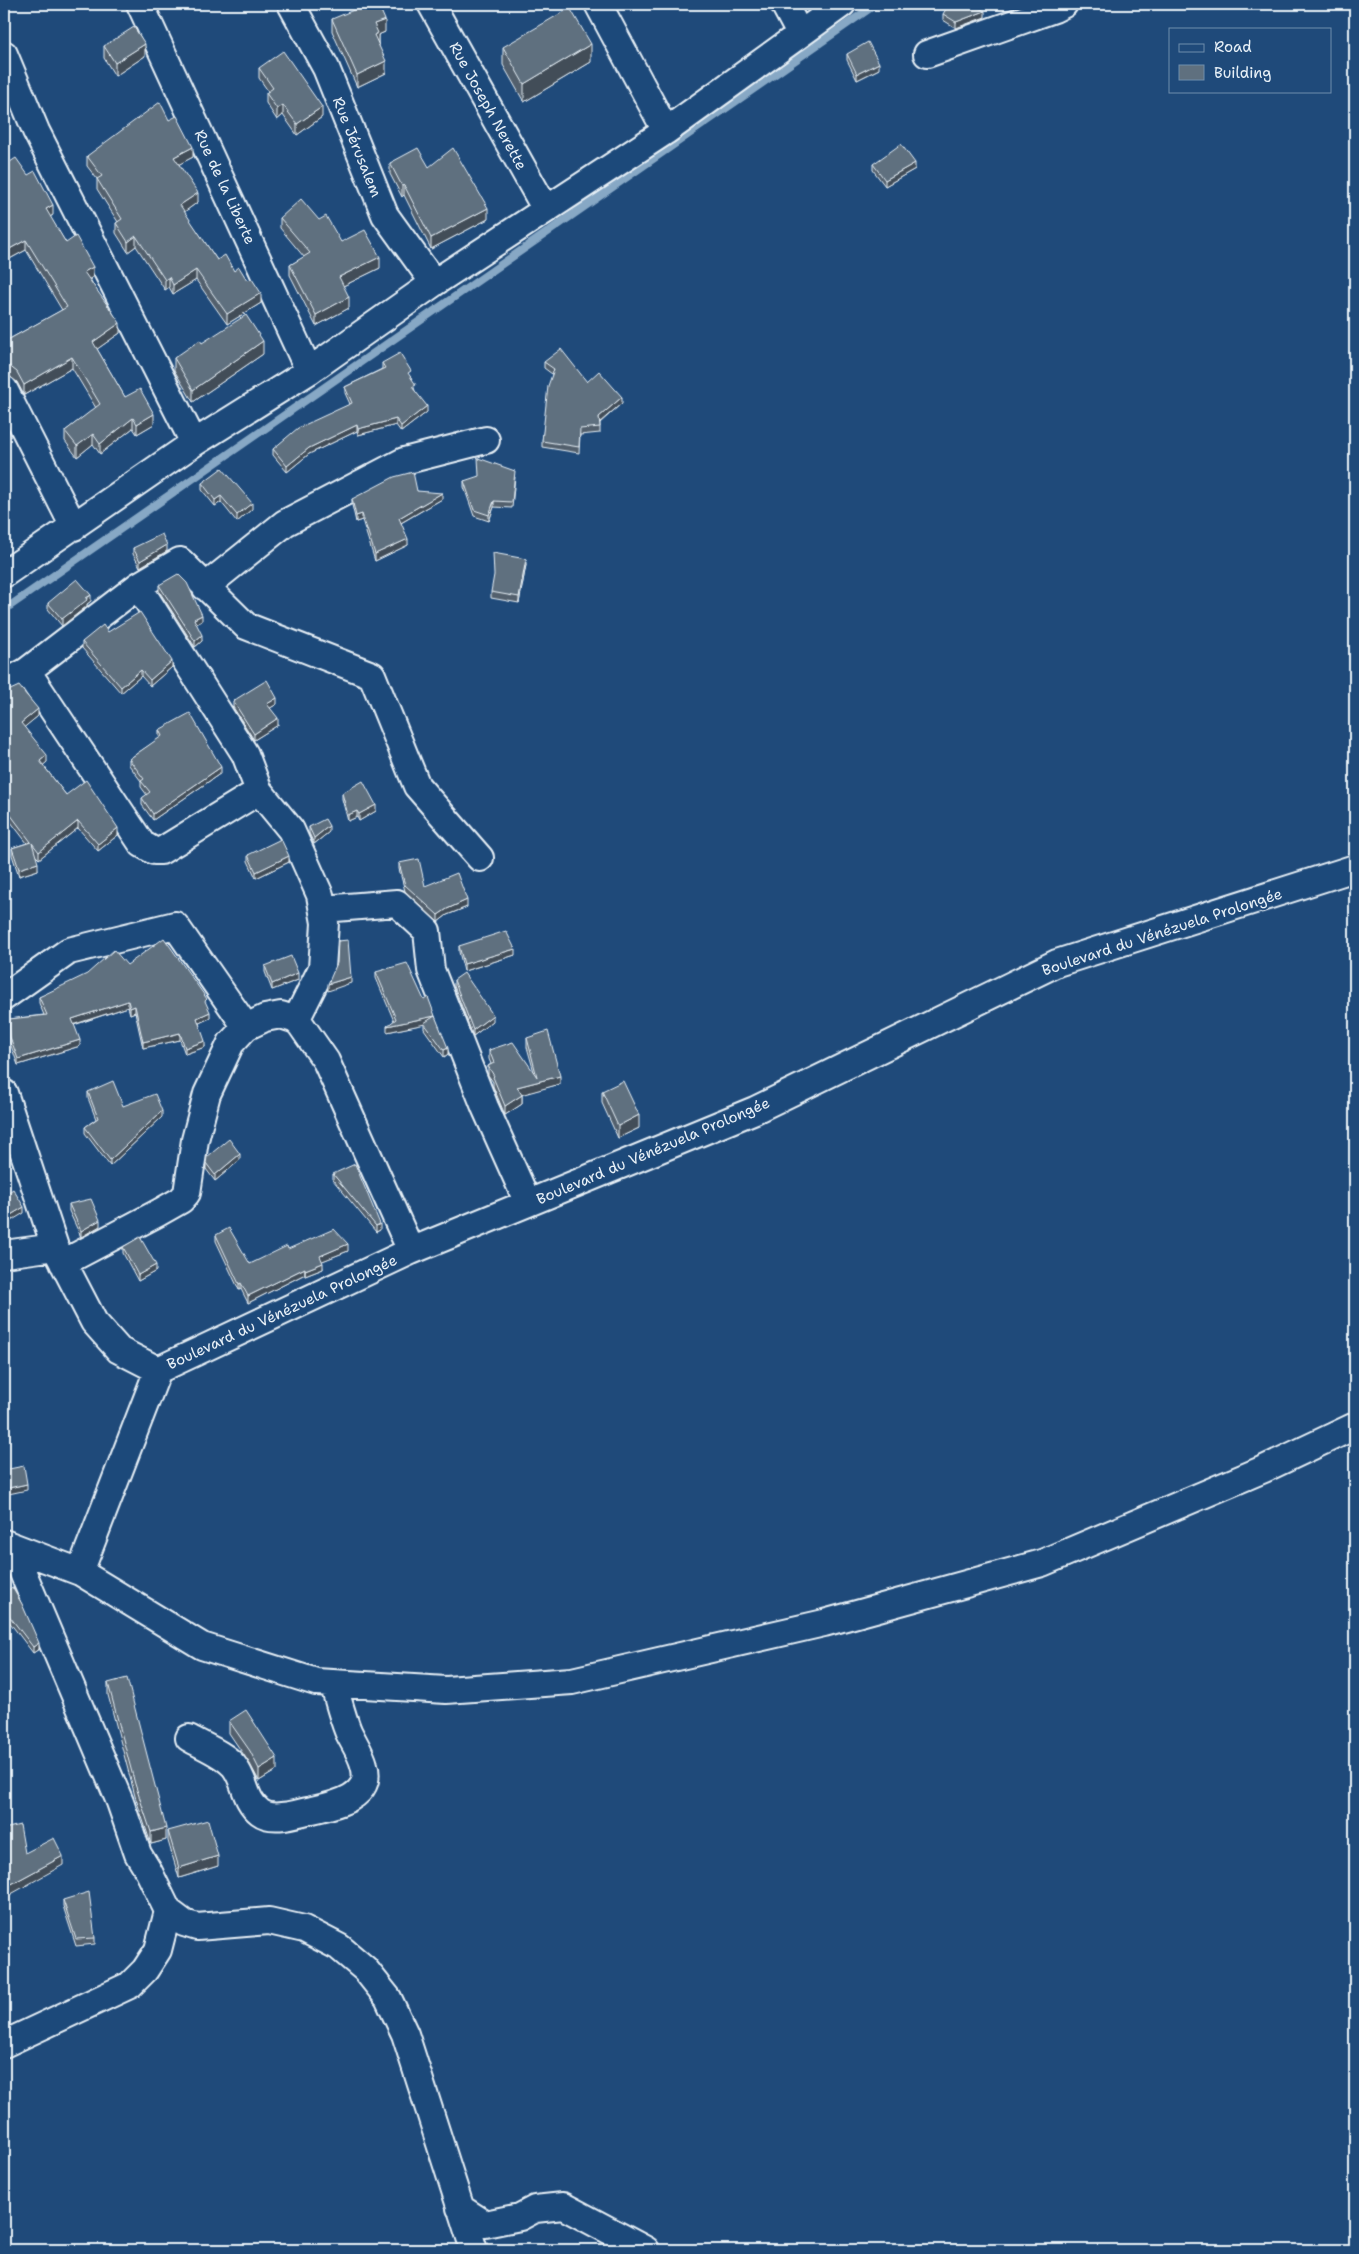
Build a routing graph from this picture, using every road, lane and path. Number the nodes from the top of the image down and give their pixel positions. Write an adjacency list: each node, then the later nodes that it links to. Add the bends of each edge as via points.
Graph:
1 (140, 4): 14 (street, Rue de la Liberte)
2 (291, 4): 13 (street, Rue Jérusalem, via 326,68 385,214)
3 (431, 4): 12 (street, Rue Joseph Nerette)
4 (598, 4): 11 (street)
5 (784, 4): 8 (street)
6 (842, 4): 8 (street)
7 (1064, 4): 10 (street)
8 (800, 34): 11 (street)
9 (4, 54): 17 (street, via 36,130)
10 (926, 54)
11 (666, 130): 12 (street)
12 (545, 208): 13 (street)
13 (434, 283): 14 (street)
14 (309, 371): 17 (street)
15 (4, 389): 18 (street)
16 (486, 440): 21 (street, via 404,461 285,523)
17 (194, 443): 18 (street)
18 (74, 526): 19 (street)
19 (4, 574)
20 (138, 586): 21 (street, via 180,561); 22 (street); 24 (street, via 244,754)
21 (205, 587): 25 (street, via 246,626 372,675 418,786)
22 (27, 671): 23 (street); 24 (street, via 148,849 162,851)
23 (4, 684)
24 (259, 791): 27 (street, via 291,830)
25 (480, 858)
26 (1355, 868): 32 (street, Boulevard du Vénézuela Prolongée, via 1058,963 755,1110)
27 (323, 909): 29 (street, via 322,968); 32 (street, via 398,903 427,930 431,970 485,1107)
28 (4, 997): 30 (street, via 69,951 175,925)
29 (296, 1020): 30 (street, via 281,1016 265,1018); 33 (street, via 326,1061)
30 (246, 1027): 35 (street, via 231,1043 208,1094 195,1140 187,1193 158,1213)
31 (4, 1094): 35 (street)
32 (528, 1203): 33 (street, Boulevard du Vénézuela Prolongée)
33 (411, 1251): 36 (street, Boulevard du Vénézuela Prolongée)
34 (4, 1254): 35 (street)
35 (59, 1255): 36 (street, via 94,1322 118,1350)
36 (158, 1370): 39 (street, Boulevard du Vénézuela Prolongée)
37 (1355, 1426): 40 (street, via 1042,1564 833,1621 572,1681 446,1690)
38 (8, 1545): 39 (street); 42 (street, via 120,1802 138,1854)
39 (80, 1572): 40 (street, via 202,1646 316,1682)
40 (333, 1684): 41 (street, via 366,1778 363,1788 355,1795 336,1804 288,1815 261,1813 248,1799 234,1766)
41 (189, 1738)
42 (168, 1911): 43 (street, via 158,1950 130,1985); 44 (street, via 184,1923 197,1927 269,1921 304,1929 339,1947 365,1969 388,1998 405,2034)
43 (4, 2044)
44 (460, 2208): 45 (street); 46 (street, via 485,2224 520,2217 536,2209 563,2206)
45 (474, 2250)
46 (646, 2250)

